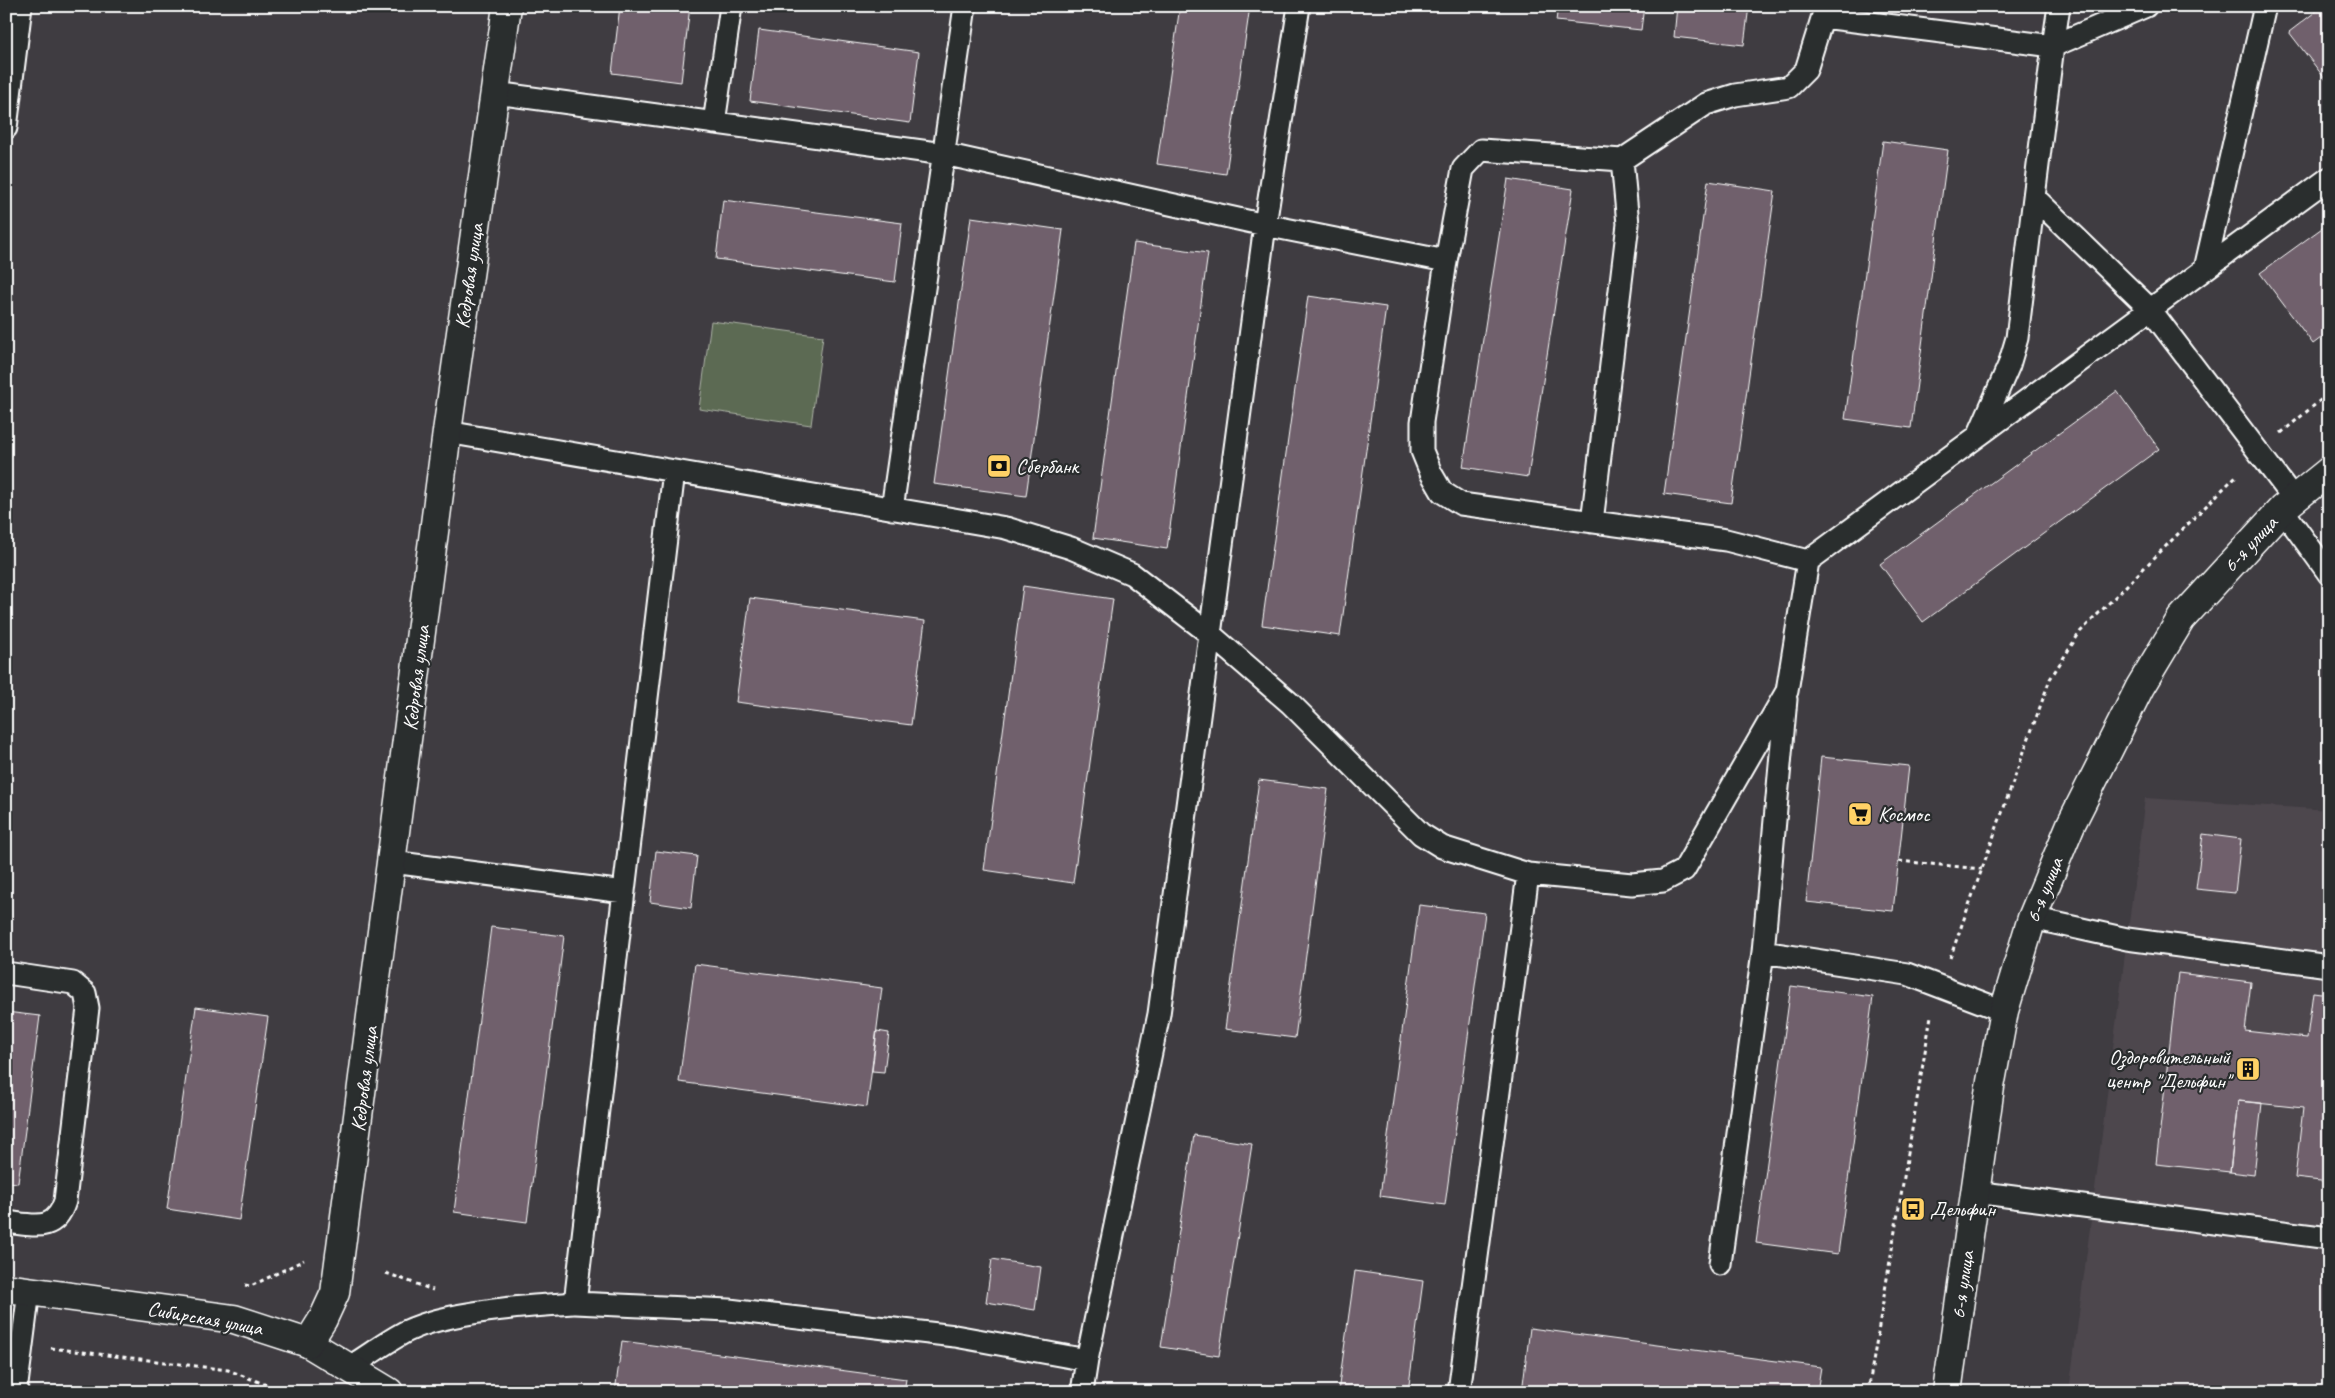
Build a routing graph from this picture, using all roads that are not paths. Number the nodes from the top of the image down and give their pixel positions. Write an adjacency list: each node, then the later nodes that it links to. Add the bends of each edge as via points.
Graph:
1 (21, 6): 13 (lane)
2 (507, 6): 11 (street, Кедровая улица)
3 (731, 6): 12 (lane)
4 (965, 6): 14 (lane)
5 (1299, 6): 18 (lane)
6 (2059, 6): 10 (lane)
7 (2146, 6): 10 (lane)
8 (2265, 6): 20 (lane)
9 (1825, 12): 10 (lane); 15 (lane, via 1806,70 1789,87 1734,95 1706,104)
10 (2053, 46): 17 (lane)
11 (494, 93): 12 (lane); 22 (street, Кедровая улица)
12 (714, 122): 14 (lane)
13 (6, 128)
14 (944, 154): 18 (lane); 27 (lane)
15 (1622, 160): 19 (lane, via 1481,150 1463,169); 28 (lane, via 1628,224)
16 (2329, 178): 20 (lane)
17 (2034, 197): 21 (lane); 23 (lane, via 2016,338 2009,365)
18 (1265, 225): 19 (lane); 31 (lane)
19 (1446, 261): 28 (lane, via 1422,422 1422,451 1430,474 1442,492 1461,504)
20 (2205, 269): 21 (lane)
21 (2150, 309): 23 (lane); 26 (lane)
22 (447, 432): 24 (lane); 33 (street, Кедровая улица)
23 (1978, 436): 29 (lane)
24 (674, 471): 27 (lane); 35 (lane)
25 (2329, 471): 26 (street, 6-я улица)
26 (2288, 504): 30 (lane); 36 (street, 6-я улица, via 2181,619 2140,687 2071,824)
27 (892, 509): 31 (lane, via 1006,528 1071,548 1132,574)
28 (1592, 522): 29 (lane, via 1726,540)
29 (1808, 560): 32 (lane)
30 (2329, 574)
31 (1210, 634): 34 (lane, via 1290,703 1421,834 1442,847); 48 (lane, via 1159,1014)
32 (1787, 691): 34 (lane, via 1684,870 1664,881 1632,884); 37 (lane)
33 (392, 862): 35 (lane); 47 (street, Кедровая улица, via 340,1267 335,1293)
34 (1528, 874): 53 (lane)
35 (624, 892): 46 (lane)
36 (2032, 918): 38 (lane, via 2127,939); 40 (street, 6-я улица)
37 (1763, 952): 40 (lane, via 1907,974); 44 (lane)
38 (2329, 966)
39 (6, 973): 42 (lane, via 73,983 85,994 88,1008 61,1213 51,1223 36,1226)
40 (2004, 1010): 41 (street, 6-я улица)
41 (1974, 1192): 43 (lane); 54 (street, 6-я улица)
42 (6, 1222)
43 (2329, 1238)
44 (1720, 1264)
45 (18, 1289): 47 (street, Сибирская улица, via 234,1319); 50 (lane, via 22,1344)
46 (575, 1303): 48 (lane, via 729,1310 955,1336); 49 (lane, via 529,1306 433,1322 408,1330)
47 (308, 1343): 49 (street, Сибирская улица)
48 (1087, 1360): 52 (lane)
49 (348, 1368): 51 (street, Сибирская улица)
50 (16, 1392)
51 (389, 1392)
52 (1082, 1392)
53 (1459, 1392)
54 (1947, 1392)

